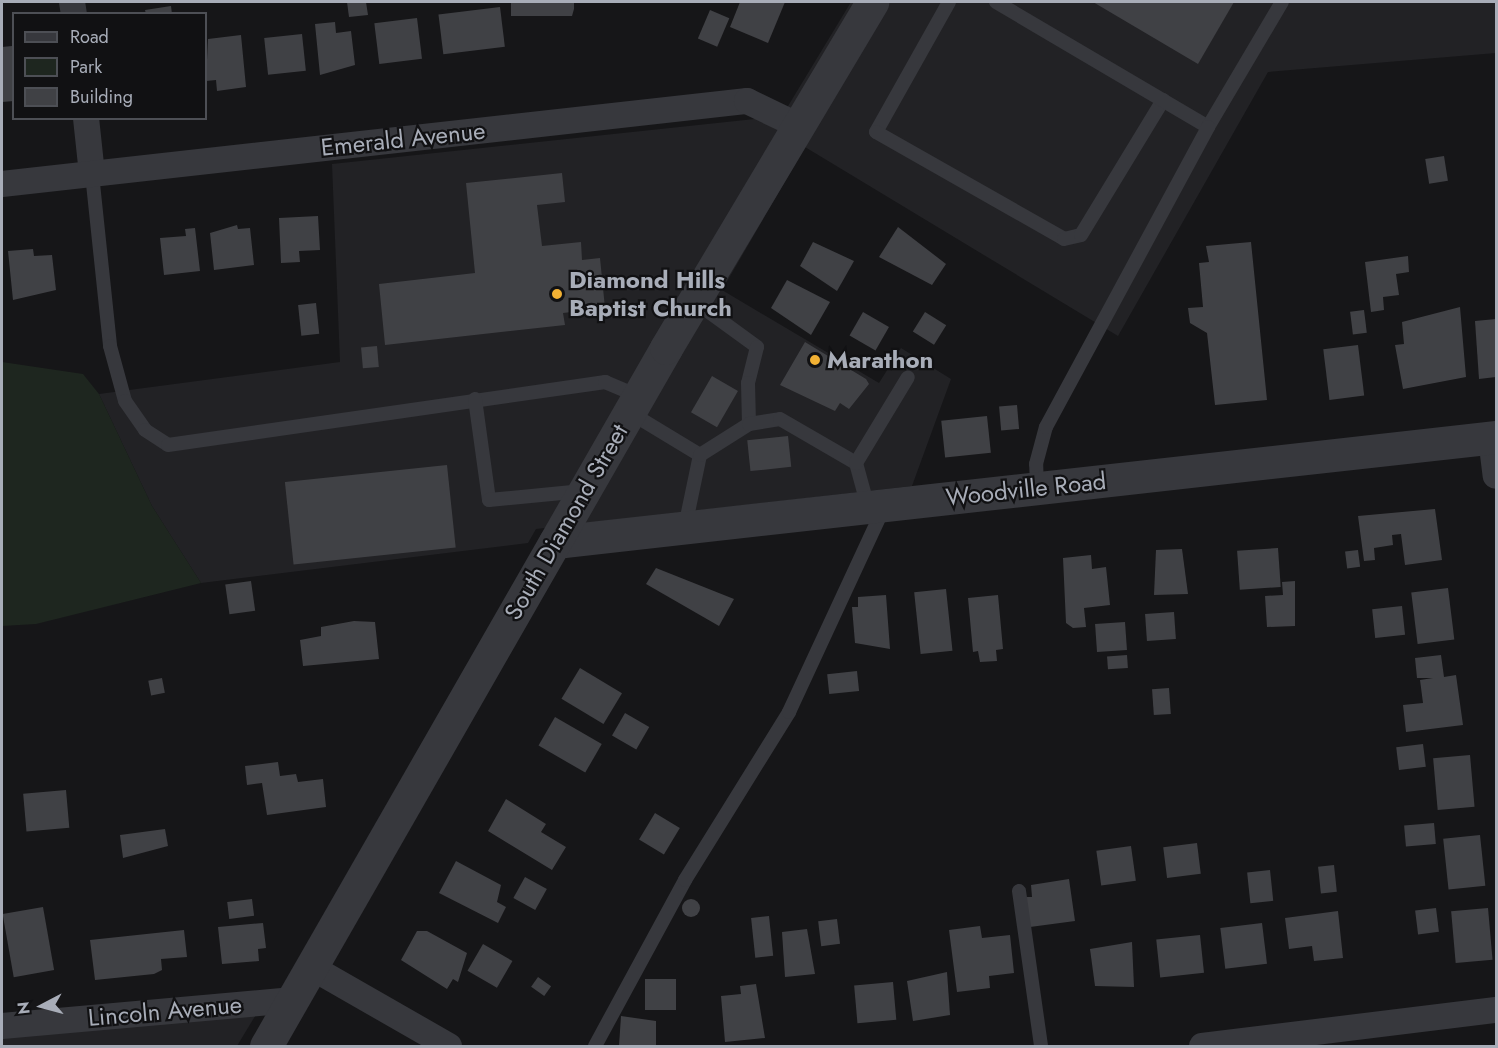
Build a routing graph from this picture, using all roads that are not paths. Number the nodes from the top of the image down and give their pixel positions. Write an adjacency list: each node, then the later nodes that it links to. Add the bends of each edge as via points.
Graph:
1 (872, 2): 7 (street, South Diamond Street)
2 (949, 2): 5 (lane, via 876,132 1064,239 1081,235)
3 (996, 2): 5 (lane)
4 (1282, 2): 8 (lane)
5 (1163, 100): 8 (lane)
6 (86, 120): 9 (street)
7 (799, 126): 9 (street, Emerald Avenue, via 747,101); 11 (street, South Diamond Street)
8 (1208, 127): 20 (lane, via 1046,427 1036,464)
9 (92, 174): 10 (street, Emerald Avenue); 13 (lane, via 110,346 125,401 145,430 168,445)
10 (2, 184)
11 (694, 301): 14 (street, South Diamond Street); 15 (lane, via 757,347 748,382)
12 (908, 377): 18 (lane)
13 (475, 399): 14 (lane, via 605,382); 21 (lane, via 489,500)
14 (634, 404): 17 (lane); 21 (street, South Diamond Street)
15 (749, 424): 17 (lane); 18 (lane, via 780,419)
16 (1494, 437): 19 (street); 20 (street, Woodville Road)
17 (700, 455): 23 (lane)
18 (856, 463): 22 (lane)
19 (1497, 476)
20 (1037, 488): 22 (street, Woodville Road)
21 (585, 490): 24 (street, South Diamond Street)
22 (877, 506): 23 (street, Woodville Road); 32 (lane, via 789,712 685,880)
23 (686, 527): 24 (street, Woodville Road)
24 (555, 542): 26 (street, South Diamond Street)
25 (1019, 891): 33 (lane)
26 (311, 968): 27 (street, South Diamond Street); 31 (street)
27 (293, 1000): 29 (street, Lincoln Avenue); 30 (street, South Diamond Street)
28 (1497, 1010): 34 (street)
29 (2, 1026)
30 (266, 1047)
31 (449, 1047)
32 (595, 1047)
33 (1041, 1047)
34 (1202, 1047)

